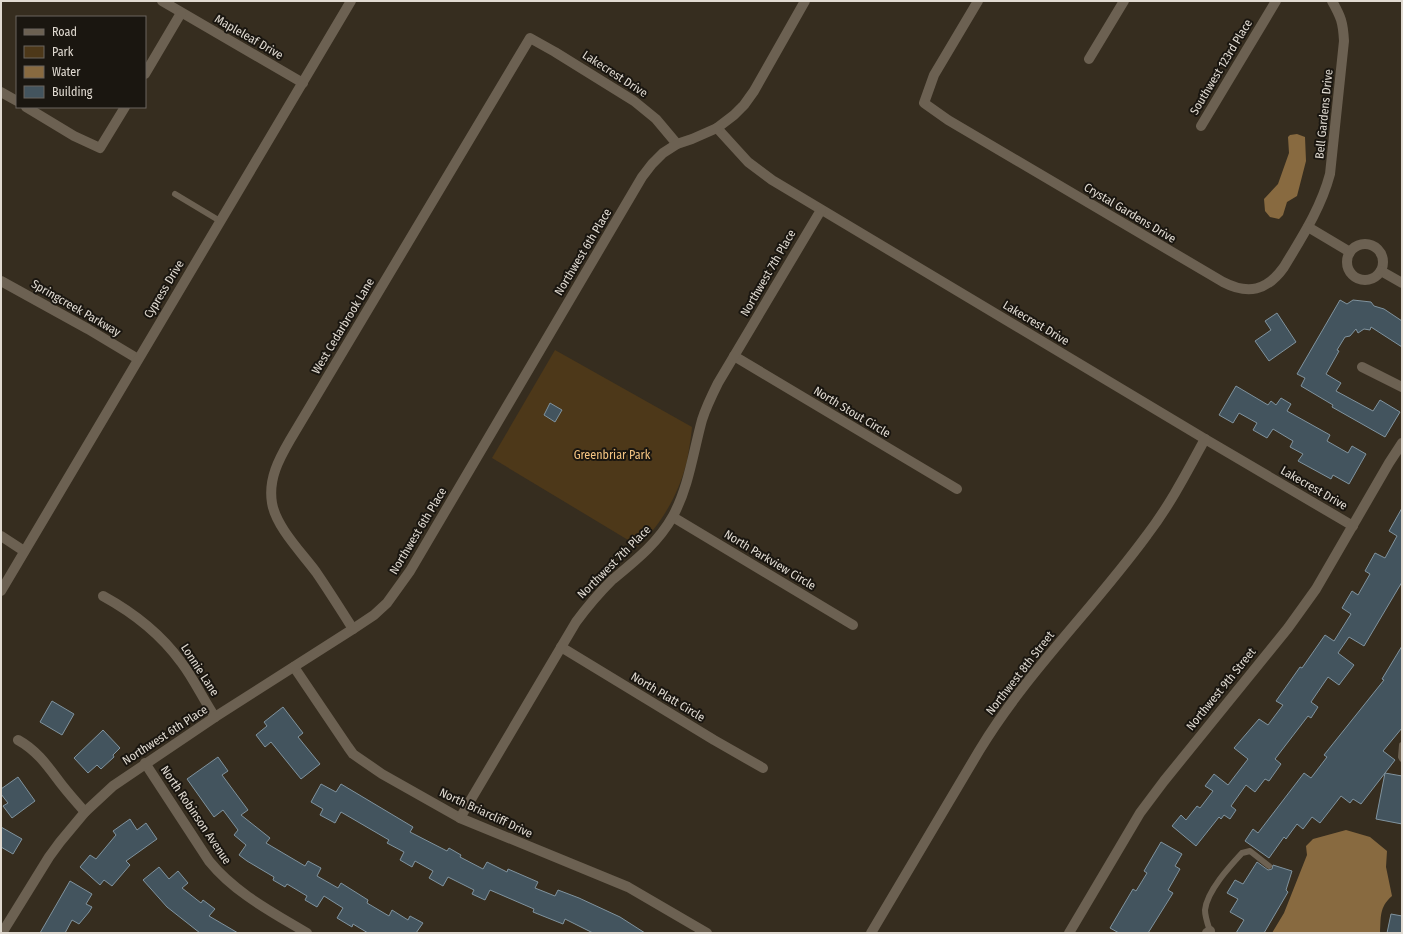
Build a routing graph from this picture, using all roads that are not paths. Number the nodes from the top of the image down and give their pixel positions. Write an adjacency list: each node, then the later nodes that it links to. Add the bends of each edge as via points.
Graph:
1 (162, 1): 8 (street, Mapleleaf Drive)
2 (351, 1): 12 (street, Cypress Drive)
3 (804, 1): 18 (street, Northwest 6th Place, via 754,91 744,105)
4 (978, 1): 23 (street, Crystal Gardens Drive, via 934,75 924,103 1173,254 1233,287 1253,290 1278,276)
5 (1124, 1): 10 (street)
6 (1276, 1): 17 (street, Southwest 123rd Place)
7 (1332, 1): 23 (street, Bell Gardens Drive, via 1343,24 1344,41 1334,138 1325,192)
8 (182, 13): 11 (street); 12 (street, Mapleleaf Drive)
9 (530, 38): 19 (street, Lakecrest Drive, via 634,101 656,119); 42 (street, West Cedarbrook Lane, via 294,433 274,471 271,486 275,513 285,532 327,588)
10 (1089, 60)
11 (146, 72)
12 (302, 83): 22 (street, Cypress Drive)
13 (1, 92): 14 (street)
14 (16, 100)
15 (28, 108): 16 (street, via 74,136 100,148)
16 (124, 108)
17 (1201, 126)
18 (717, 128): 19 (street, Northwest 6th Place); 21 (street, Lakecrest Drive, via 759,172)
19 (676, 144): 42 (street, Northwest 6th Place, via 663,152 642,178 397,590 379,611)
20 (175, 194): 22 (lane)
21 (821, 210): 28 (street, Northwest 7th Place); 32 (street, Lakecrest Drive)
22 (220, 221): 29 (street, Cypress Drive)
23 (1308, 227): 24 (street)
24 (1350, 252): 25 (street, via 1362,244 1371,245 1382,256); 25 (street, via 1346,263 1352,276 1358,280 1368,281)
25 (1381, 271): 27 (street)
26 (1, 281): 29 (street, Springcreek Parkway)
27 (1402, 283)
28 (734, 356): 34 (street, North Stout Circle); 35 (street, Northwest 7th Place, via 708,403 692,467)
29 (138, 359): 38 (street, Cypress Drive)
30 (1362, 367): 31 (street)
31 (1402, 387)
32 (1205, 439): 36 (street, Lakecrest Drive); 58 (street, Northwest 8th Street, via 1173,498 1147,537 997,723)
33 (1402, 444): 36 (street, Northwest 9th Street)
34 (957, 489)
35 (672, 517): 41 (street, North Parkview Circle); 43 (street, Northwest 7th Place, via 640,558 596,596)
36 (1353, 526): 59 (street, Northwest 9th Street, via 1316,589 1288,628 1140,813)
37 (1, 536): 38 (street)
38 (24, 551): 39 (street, Cypress Drive)
39 (1, 591)
40 (103, 596): 45 (street, Lonnie Lane, via 149,626 170,648 182,662)
41 (853, 625)
42 (353, 629): 44 (street, Northwest 6th Place)
43 (560, 647): 50 (street, North Platt Circle); 52 (street, Northwest 7th Place)
44 (294, 667): 45 (street, Northwest 6th Place); 52 (street, North Briarcliff Drive, via 353,754 382,774)
45 (215, 717): 49 (street, Northwest 6th Place)
46 (18, 740): 51 (street, via 28,745 46,763)
47 (1402, 746): 48 (lane)
48 (1402, 759)
49 (145, 763): 51 (street, Northwest 6th Place, via 113,786); 56 (street, North Robinson Avenue, via 220,875 250,898)
50 (763, 768)
51 (85, 812): 55 (street, Northwest 6th Place, via 49,857)
52 (460, 818): 57 (street, North Briarcliff Drive, via 623,885)
53 (1269, 866): 54 (lane, via 1250,851 1242,853 1229,867 1206,902)
54 (1208, 932)
55 (2, 933)
56 (307, 933)
57 (707, 933)
58 (871, 933)
59 (1068, 933)

